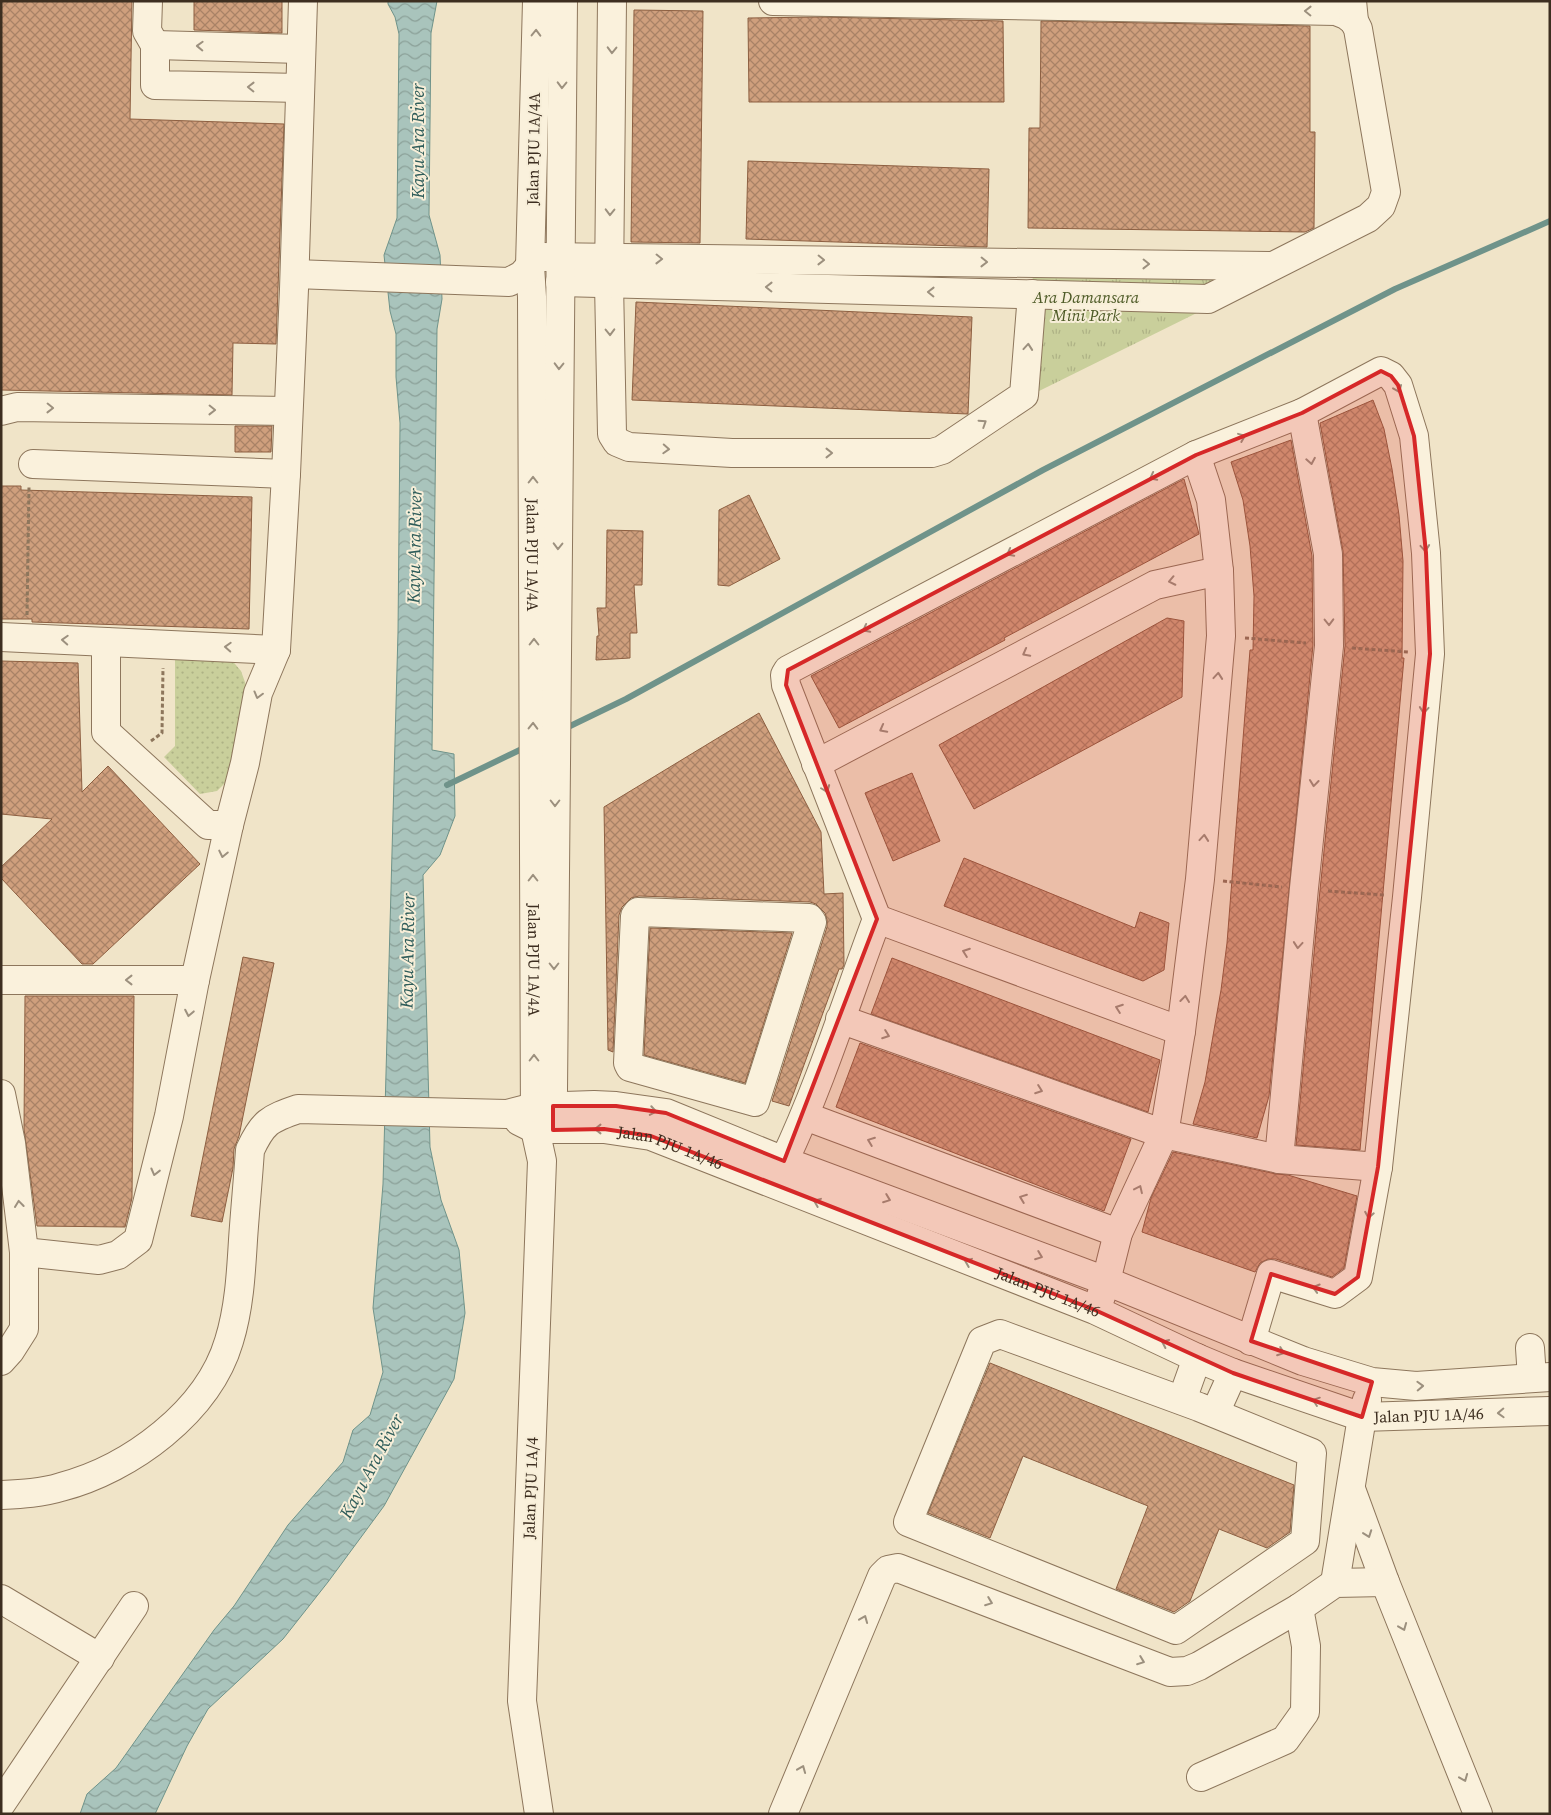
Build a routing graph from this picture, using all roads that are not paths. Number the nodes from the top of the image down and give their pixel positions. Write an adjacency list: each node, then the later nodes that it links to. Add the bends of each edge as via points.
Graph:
1 (148, 1): 8 (street, via 147,30)
2 (302, 1): 9 (street)
3 (536, 1): 14 (street, Jalan PJU 1A/4A, one-way to 3)
4 (563, 1): 12 (street, Jalan PJU 1A/4A, one-way to 12)
5 (612, 1): 13 (street, one-way to 13)
6 (773, 1): 7 (street, one-way to 6, via 1346,15 1336,12)
7 (1353, 11): 11 (street, via 1386,192 1381,206 1368,218)
8 (155, 45): 9 (street, one-way to 8); 10 (street, one-way to 8, via 155,85)
9 (301, 49): 10 (street)
10 (300, 88): 15 (street)
11 (1274, 266): 13 (street, one-way to 11); 16 (street, via 1208,299)
12 (560, 270): 13 (street); 14 (street); 27 (street, Jalan PJU 1A/4A, one-way to 27)
13 (609, 270): 16 (street, one-way to 13); 16 (street, one-way to 16, via 612,434 617,442 629,447 732,453 932,453 942,450 1024,395)
14 (515, 272): 15 (street); 27 (street, Jalan PJU 1A/4A, one-way to 14, via 532,297)
15 (295, 274): 18 (street)
16 (1032, 294)
17 (1, 411): 18 (street, one-way to 18, via 17,408)
18 (288, 411): 21 (street)
19 (1302, 413): 20 (street, one-way to 19); 45 (street, one-way to 45, via 1328,554 1329,646); 47 (street, one-way to 47, via 1381,371 1391,376 1398,385 1414,436 1426,553 1430,654)
20 (1196, 454): 23 (street, via 1211,500); 29 (street, one-way to 29, via 788,670 786,685)
21 (286, 474): 22 (street); 26 (street)
22 (36, 475)
23 (1219, 571): 29 (street, one-way to 29, via 1155,585); 35 (street, one-way to 23, via 1200,879 1222,636)
24 (1, 637): 25 (street, one-way to 24)
25 (106, 642): 26 (street, one-way to 25); 30 (street, via 106,732 208,825)
26 (276, 650): 30 (street, one-way to 30, via 258,692 245,763)
27 (545, 690): 28 (street, Jalan PJU 1A/4A)
28 (544, 758): 36 (street, Jalan PJU 1A/4A, one-way to 36); 42 (street, Jalan PJU 1A/4A, one-way to 28)
29 (816, 764): 31 (street, one-way to 31)
30 (229, 824): 33 (street, one-way to 33)
31 (877, 919): 34 (street); 35 (street, one-way to 31)
32 (1, 980): 33 (street, one-way to 32)
33 (195, 980): 49 (street, one-way to 49, via 169,1116 138,1240 118,1255 100,1260)
34 (840, 1019): 41 (street); 43 (street, one-way to 43)
35 (1181, 1031): 43 (street)
36 (553, 1073): 40 (street, via 569,1092); 42 (street, Jalan PJU 1A/4A)
37 (1, 1094): 49 (street, one-way to 37, via 11,1143)
38 (727, 1094): 39 (street); 39 (street, via 630,1067 628,1063 635,916 638,912 809,918 812,922); 44 (street)
39 (755, 1102): 44 (street)
40 (587, 1105): 42 (street, Jalan PJU 1A/46); 44 (street, Jalan PJU 1A/46, one-way to 44, via 666,1113)
41 (805, 1116): 46 (street); 48 (street, one-way to 41)
42 (544, 1118): 51 (street, Jalan PJU 1A/46, one-way to 42, via 650,1136); 64 (street, via 298,1109 268,1122 259,1130 250,1150 234,1323 228,1344 207,1388 167,1431 124,1460 61,1487); 73 (street, Jalan PJU 1A/4, via 522,1701)
43 (1164, 1134): 45 (street); 48 (street, one-way to 43)
44 (725, 1137): 46 (street, Jalan PJU 1A/46)
45 (1279, 1159): 47 (street)
46 (784, 1161): 50 (street, Jalan PJU 1A/46, one-way to 50)
47 (1378, 1167): 52 (street, one-way to 52, via 1358,1277 1336,1294 1271,1274)
48 (1118, 1233): 50 (street)
49 (24, 1252): 55 (street, via 24,1329)
50 (1106, 1281): 51 (street); 52 (street, Jalan PJU 1A/46)
51 (1096, 1310): 54 (street, Jalan PJU 1A/46, one-way to 51)
52 (1251, 1341): 58 (street, Jalan PJU 1A/46, one-way to 58)
53 (1530, 1348): 57 (street)
54 (1197, 1358): 56 (street, Jalan PJU 1A/46); 59 (street)
55 (1, 1361)
56 (1233, 1373): 61 (street); 62 (street, Jalan PJU 1A/46, one-way to 56)
57 (1541, 1378): 58 (street, Jalan PJU 1A/46, one-way to 57, via 1416,1386)
58 (1372, 1382): 62 (street)
59 (1182, 1400): 61 (street); 61 (street, via 1000,1334 982,1341 908,1522 1176,1630 1305,1541 1312,1453)
60 (1550, 1411): 62 (street, Jalan PJU 1A/46, one-way to 62)
61 (1215, 1413)
62 (1362, 1418): 63 (street)
63 (1350, 1489): 65 (street, one-way to 65); 66 (street)
64 (1, 1495)
65 (1385, 1582): 66 (street); 75 (street, one-way to 75)
66 (1335, 1583): 69 (street)
67 (1, 1599): 70 (street)
68 (134, 1606): 70 (street)
69 (1299, 1608): 71 (street, via 1306,1646 1305,1712 1285,1740); 74 (street, one-way to 69, via 882,1576 888,1570 898,1568 1170,1672 1199,1666)
70 (100, 1658): 72 (street)
71 (1201, 1777)
72 (1, 1804)
73 (538, 1814)
74 (783, 1814)
75 (1478, 1814)

